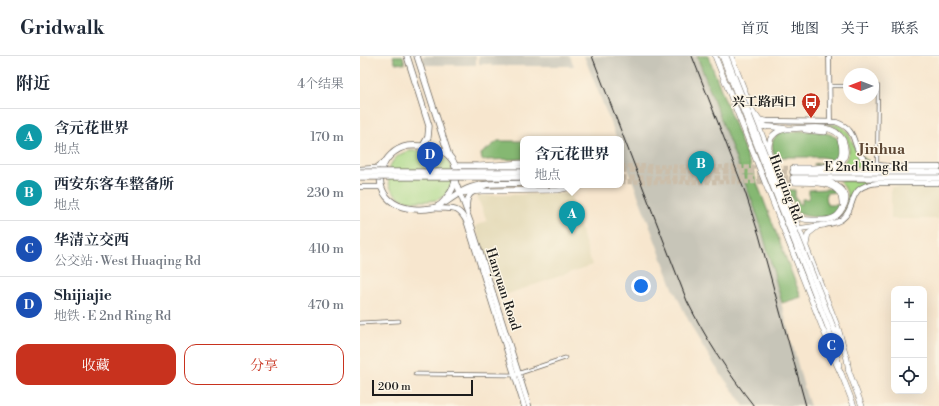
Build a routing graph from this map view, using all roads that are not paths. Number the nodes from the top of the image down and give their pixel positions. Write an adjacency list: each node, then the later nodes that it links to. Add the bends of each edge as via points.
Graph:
1 (407, 56): 18 (highway, via 429,126 428,137)
2 (416, 56): 20 (highway)
3 (716, 56): 13 (main road)
4 (722, 56): 62 (main road, Huaqing Rd., bridge)
5 (726, 56): 62 (main road, Huaqing Rd., bridge)
6 (731, 56): 11 (main road, via 754,111)
7 (830, 56): 8 (street)
8 (830, 86): 9 (street); 12 (street)
9 (843, 86)
10 (878, 104): 27 (street)
11 (763, 122): 12 (main road); 13 (main road); 14 (main road); 15 (main road)
12 (830, 122): 27 (main road, via 839,123 847,129 854,137 861,156)
13 (743, 126): 17 (main road)
14 (760, 127): 17 (main road); 19 (main road)
15 (787, 129): 16 (main road); 19 (main road, via 777,132 770,138)
16 (798, 129): 33 (main road, via 828,129 844,141 843,159 834,168); 35 (main road, via 833,134 839,139 842,152 837,161 830,166)
17 (745, 131): 24 (main road)
18 (423, 146): 20 (highway, via 438,149); 21 (highway, via 400,148)
19 (771, 155): 22 (main road)
20 (449, 156): 25 (highway)
21 (385, 161): 29 (main road, via 376,168); 45 (highway, via 380,175)
22 (773, 161): 24 (main road, via 772,165 764,168); 46 (main road)
23 (520, 164): 26 (main road)
24 (758, 165): 49 (main road)
25 (455, 166): 26 (highway); 40 (highway)
26 (476, 166): 30 (highway)
27 (877, 166): 28 (main road)
28 (939, 166)
29 (360, 168)
30 (520, 168)
31 (360, 172): 32 (highway, bridge)
32 (520, 172)
33 (820, 172): 34 (highway, E 2nd Ring Rd); 35 (highway, E 2nd Ring Rd)
34 (939, 172)
35 (793, 175): 38 (highway, E 2nd Ring Rd); 54 (main road, via 835,188 842,198)
36 (360, 177): 37 (highway, bridge)
37 (520, 177)
38 (806, 178): 39 (highway, E 2nd Ring Rd); 54 (main road, via 829,182 840,187 844,192 845,201)
39 (939, 178)
40 (455, 180): 50 (main road, Hanyuan Road); 51 (highway, via 452,191)
41 (520, 183): 43 (highway)
42 (939, 183): 56 (main road, via 868,185 858,191 842,219)
43 (487, 185): 48 (main road); 50 (highway, via 468,189)
44 (360, 187): 45 (main road)
45 (382, 187): 52 (highway, via 389,198 399,206 415,209)
46 (783, 187): 49 (main road, via 779,184 771,187); 53 (main road)
47 (567, 188): 48 (main road)
48 (473, 192): 50 (main road); 55 (main road, via 467,199)
49 (769, 192): 58 (main road)
50 (460, 194): 51 (highway); 55 (main road, Hanyuan Road)
51 (440, 205): 52 (highway)
52 (432, 208): 66 (main road, Hanyuan Road, via 455,209 463,214)
53 (792, 210): 54 (main road, via 798,217 808,220 831,219); 57 (main road)
54 (840, 213)
55 (467, 214): 66 (main road, Hanyuan Road)
56 (824, 225): 57 (main road); 59 (main road, via 808,234)
57 (799, 228): 58 (main road); 59 (main road)
58 (785, 233): 67 (main road)
59 (807, 249): 64 (main road, via 838,328)
60 (400, 321): 61 (street)
61 (360, 323)
62 (832, 330): 64 (main road); 67 (main road)
63 (565, 358): 66 (street)
64 (849, 372): 71 (main road)
65 (415, 374): 66 (street)
66 (517, 374): 68 (main road, Hanyuan Road); 69 (main road, Hanyuan Road)
67 (842, 376): 70 (main road)
68 (524, 406)
69 (529, 406)
70 (854, 406)
71 (862, 406)

